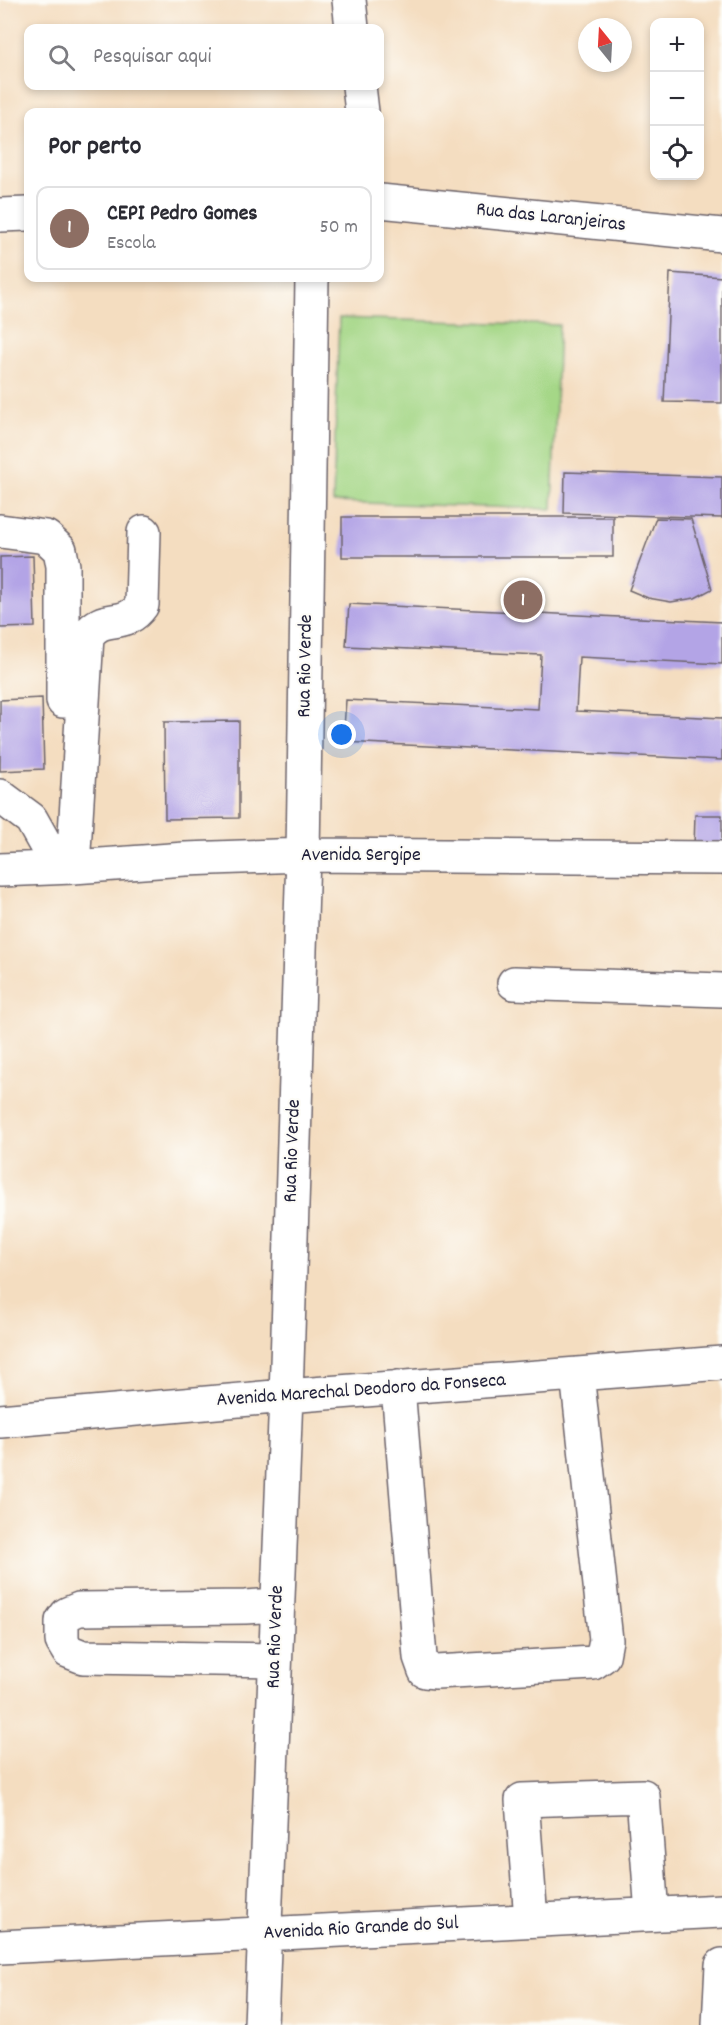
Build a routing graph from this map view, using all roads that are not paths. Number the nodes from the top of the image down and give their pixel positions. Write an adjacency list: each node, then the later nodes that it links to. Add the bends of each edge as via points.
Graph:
1 (348, 0): 2 (street)
2 (351, 24)
3 (359, 90): 4 (street)
4 (362, 108)
5 (384, 201): 8 (street, Rua das Laranjeiras)
6 (24, 214): 7 (street)
7 (0, 215)
8 (722, 235)
9 (312, 282): 14 (street, Rua Rio Verde)
10 (0, 531): 12 (street, via 46,537 60,550)
11 (144, 532): 16 (street, via 142,605 136,615 100,623 87,636)
12 (63, 730)
13 (0, 796): 16 (street, via 31,819)
14 (303, 855): 15 (street, Avenida Sergipe); 16 (street, Avenida Sergipe); 23 (street, Rua Rio Verde)
15 (722, 858)
16 (65, 867): 17 (street, Avenida Sergipe)
17 (0, 870)
18 (514, 983): 19 (street)
19 (722, 990)
20 (722, 1363): 21 (street, Avenida Marechal Deodoro da Fonseca)
21 (577, 1374): 22 (street, Avenida Marechal Deodoro da Fonseca); 22 (street, via 606,1640 603,1656 593,1663 425,1671 420,1657)
22 (398, 1388): 23 (street, Avenida Marechal Deodoro da Fonseca)
23 (286, 1396): 24 (street, Avenida Marechal Deodoro da Fonseca); 25 (street, Rua Rio Verde)
24 (0, 1421)
25 (277, 1605): 26 (street, Rua Rio Verde); 26 (street, via 79,1609 62,1621 62,1641 68,1651 83,1657)
26 (275, 1660): 30 (street, Rua Rio Verde)
27 (722, 1911): 28 (street, Avenida Rio Grande do Sul)
28 (652, 1914): 29 (street, Avenida Rio Grande do Sul); 29 (street, via 643,1796 522,1800)
29 (531, 1920): 30 (street, Avenida Rio Grande do Sul)
30 (264, 1934): 31 (street, Avenida Rio Grande do Sul); 33 (street, Rua Rio Verde)
31 (0, 1947)
32 (722, 1965): 34 (street)
33 (261, 2025)
34 (719, 2025)

